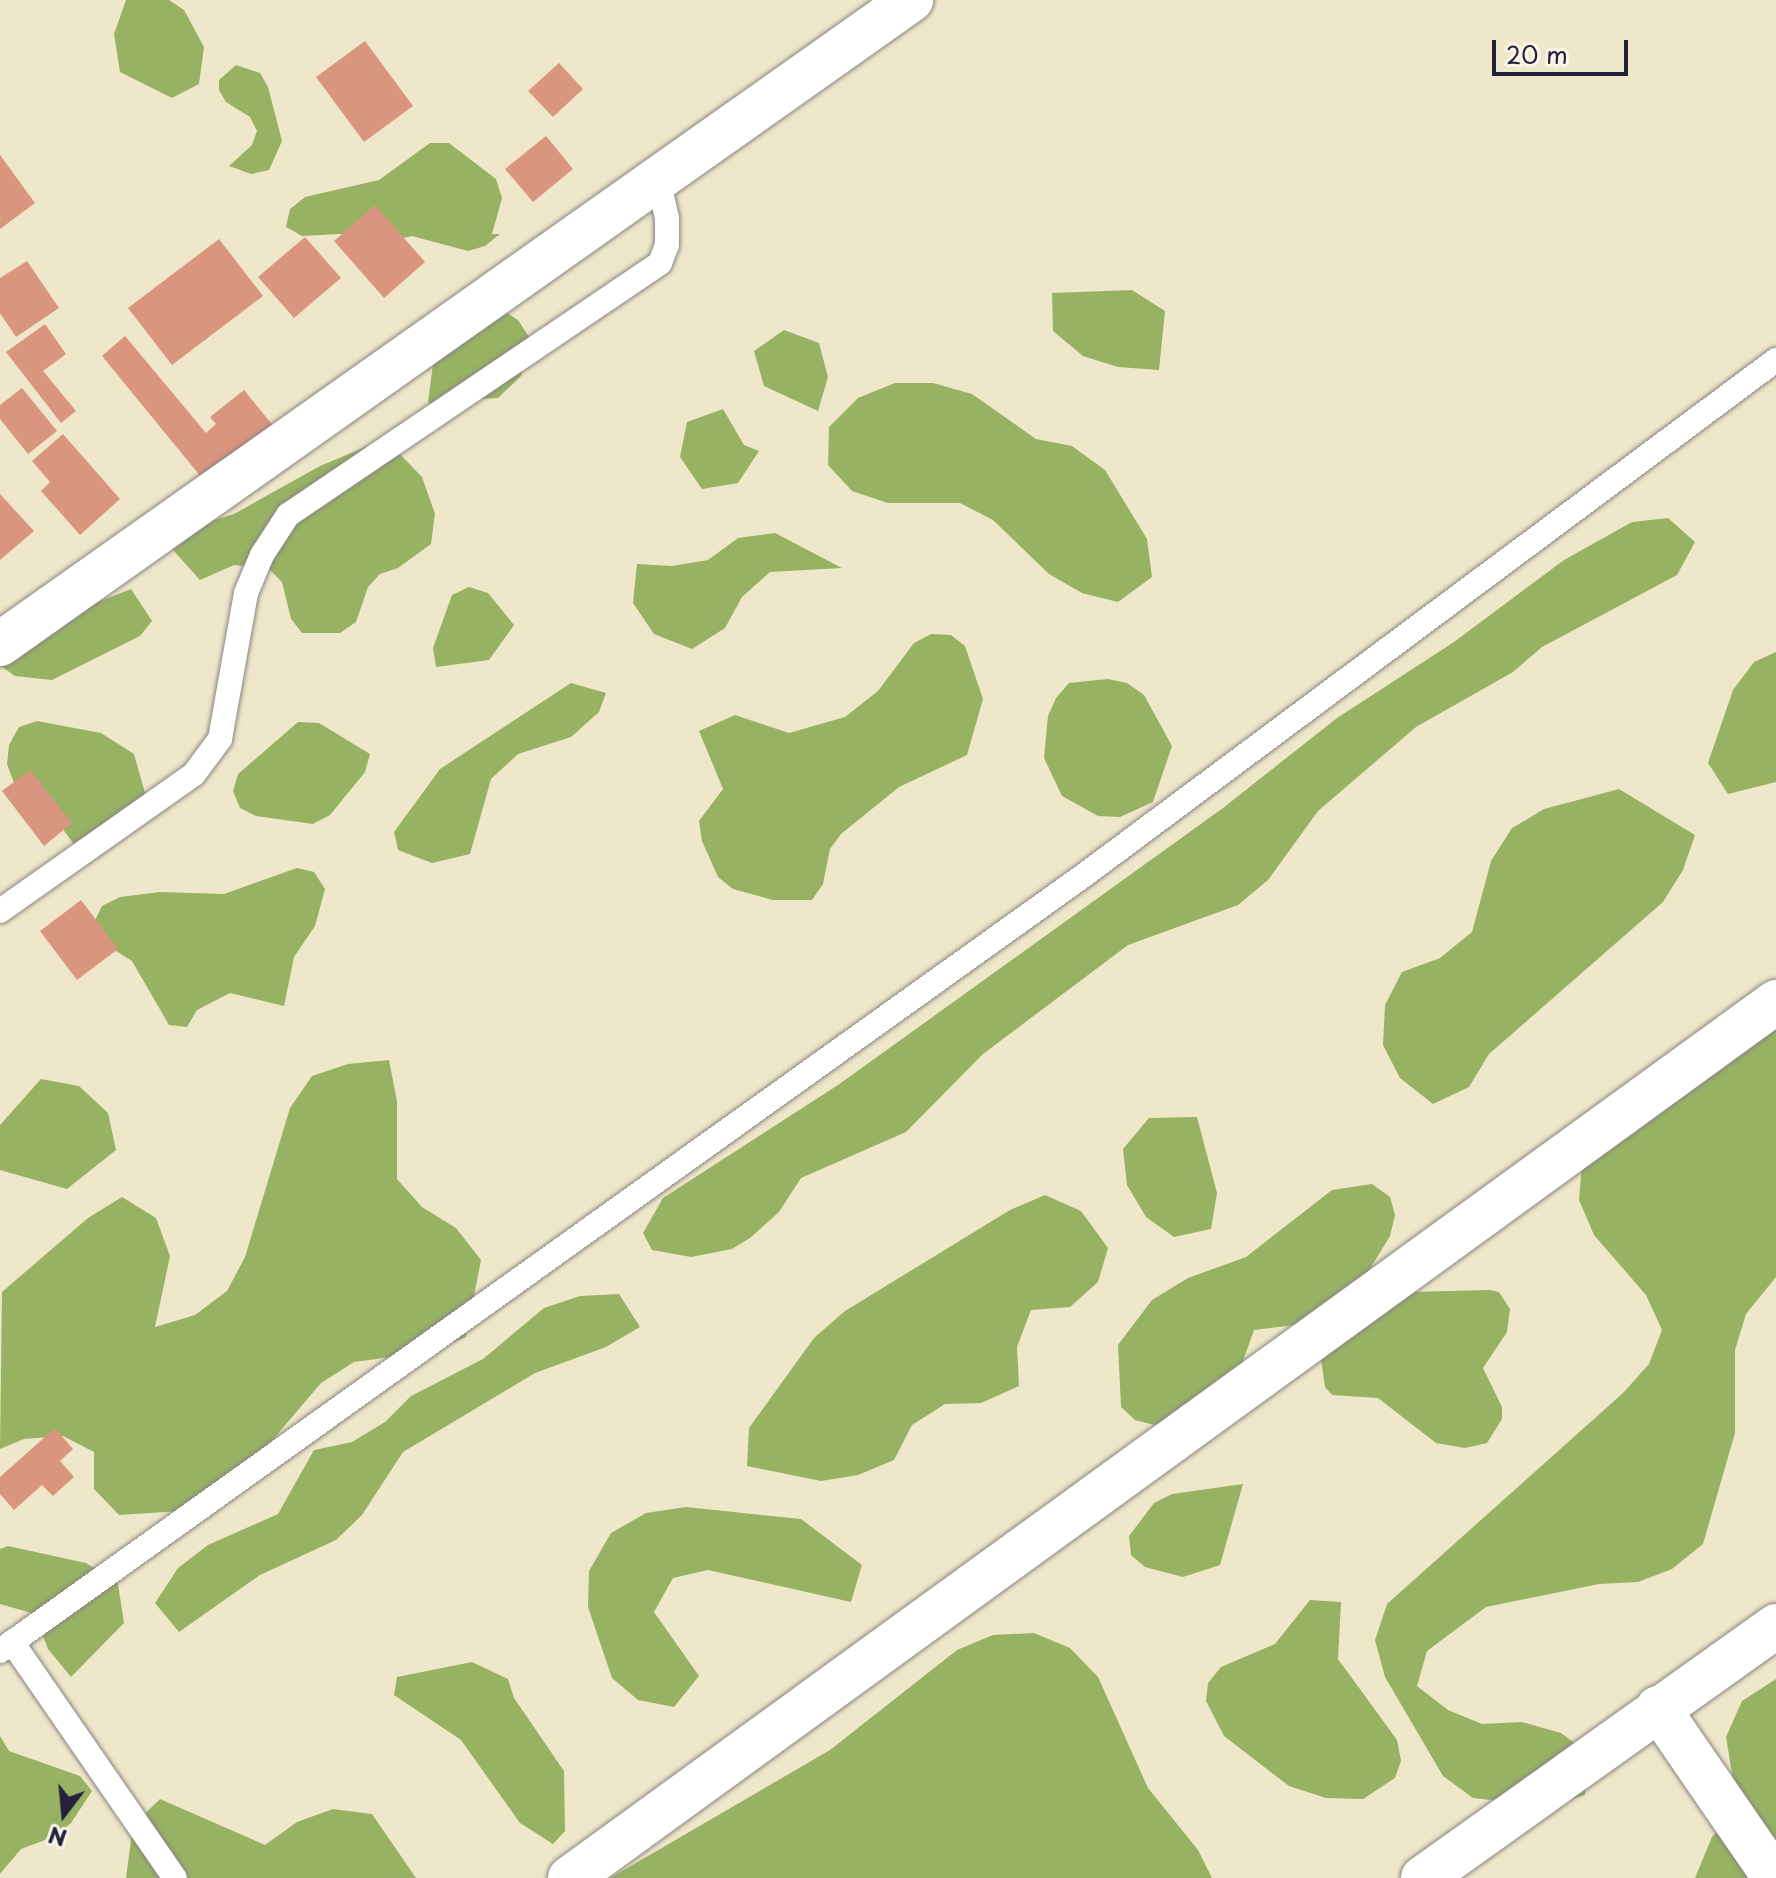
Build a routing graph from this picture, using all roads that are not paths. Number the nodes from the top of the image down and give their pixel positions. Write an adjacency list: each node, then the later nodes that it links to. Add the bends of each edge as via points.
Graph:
1 (911, 0): 2 (street)
2 (658, 179): 4 (street); 5 (lane, via 667,218 667,245 660,263 288,515 246,593 220,739 194,774)
3 (1776, 360): 8 (lane, via 1087,873)
4 (0, 644)
5 (0, 911)
6 (1776, 1002): 11 (street)
7 (1776, 1626): 9 (street)
8 (6, 1647): 10 (lane)
9 (1658, 1708): 12 (street); 13 (street)
10 (175, 1878)
11 (570, 1878)
12 (1423, 1878)
13 (1775, 1878)

